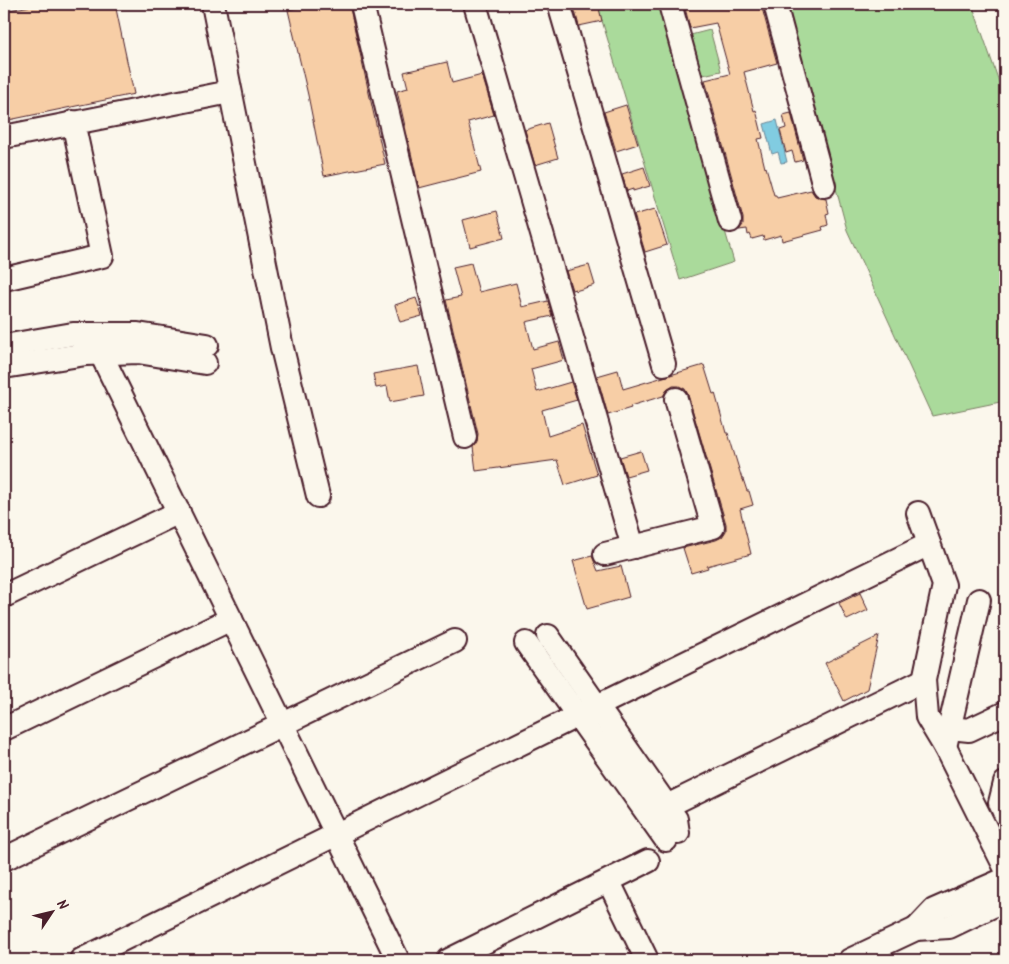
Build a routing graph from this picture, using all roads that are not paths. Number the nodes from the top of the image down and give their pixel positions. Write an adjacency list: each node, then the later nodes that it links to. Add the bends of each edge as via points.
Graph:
1 (212, 4): 7 (street)
2 (362, 4): 18 (street)
3 (475, 4): 23 (street)
4 (559, 4): 15 (street)
5 (670, 4): 11 (street)
6 (775, 4): 10 (street)
7 (230, 92): 8 (street); 19 (street, via 282,348)
8 (74, 122): 9 (street); 12 (street, via 102,256)
9 (4, 137)
10 (824, 186)
11 (730, 221)
12 (4, 279)
13 (4, 346): 14 (street, via 73,334 138,334 206,354)
14 (102, 354): 16 (street); 20 (street)
15 (664, 364)
16 (4, 367)
17 (676, 400): 23 (street, via 713,527)
18 (465, 437)
19 (318, 496)
20 (179, 512): 25 (street); 27 (street)
21 (918, 513): 22 (street)
22 (929, 544): 31 (street, via 944,585); 32 (street)
23 (633, 547): 24 (street)
24 (605, 554)
25 (4, 596)
26 (979, 600): 36 (street)
27 (231, 619): 34 (street); 35 (street)
28 (548, 636): 32 (street)
29 (455, 641): 34 (street)
30 (526, 643): 32 (street)
31 (924, 680): 36 (street, via 928,717); 38 (street)
32 (587, 711): 38 (street); 38 (street, via 672,836 676,818); 40 (street)
33 (1005, 713): 36 (street)
34 (283, 724): 40 (street); 41 (street)
35 (4, 729)
36 (948, 738): 43 (street)
37 (1005, 783): 39 (street, via 1000,803)
38 (667, 806)
39 (1005, 814)
40 (336, 834): 48 (street); 49 (street)
41 (4, 859)
42 (648, 861): 45 (street)
43 (1005, 867)
44 (1005, 879): 47 (street, via 934,910)
45 (609, 882): 50 (street); 51 (street)
46 (1005, 900): 47 (street, via 949,927)
47 (916, 929): 52 (street)
48 (81, 960)
49 (398, 960)
50 (449, 960)
51 (647, 960)
52 (850, 960)

